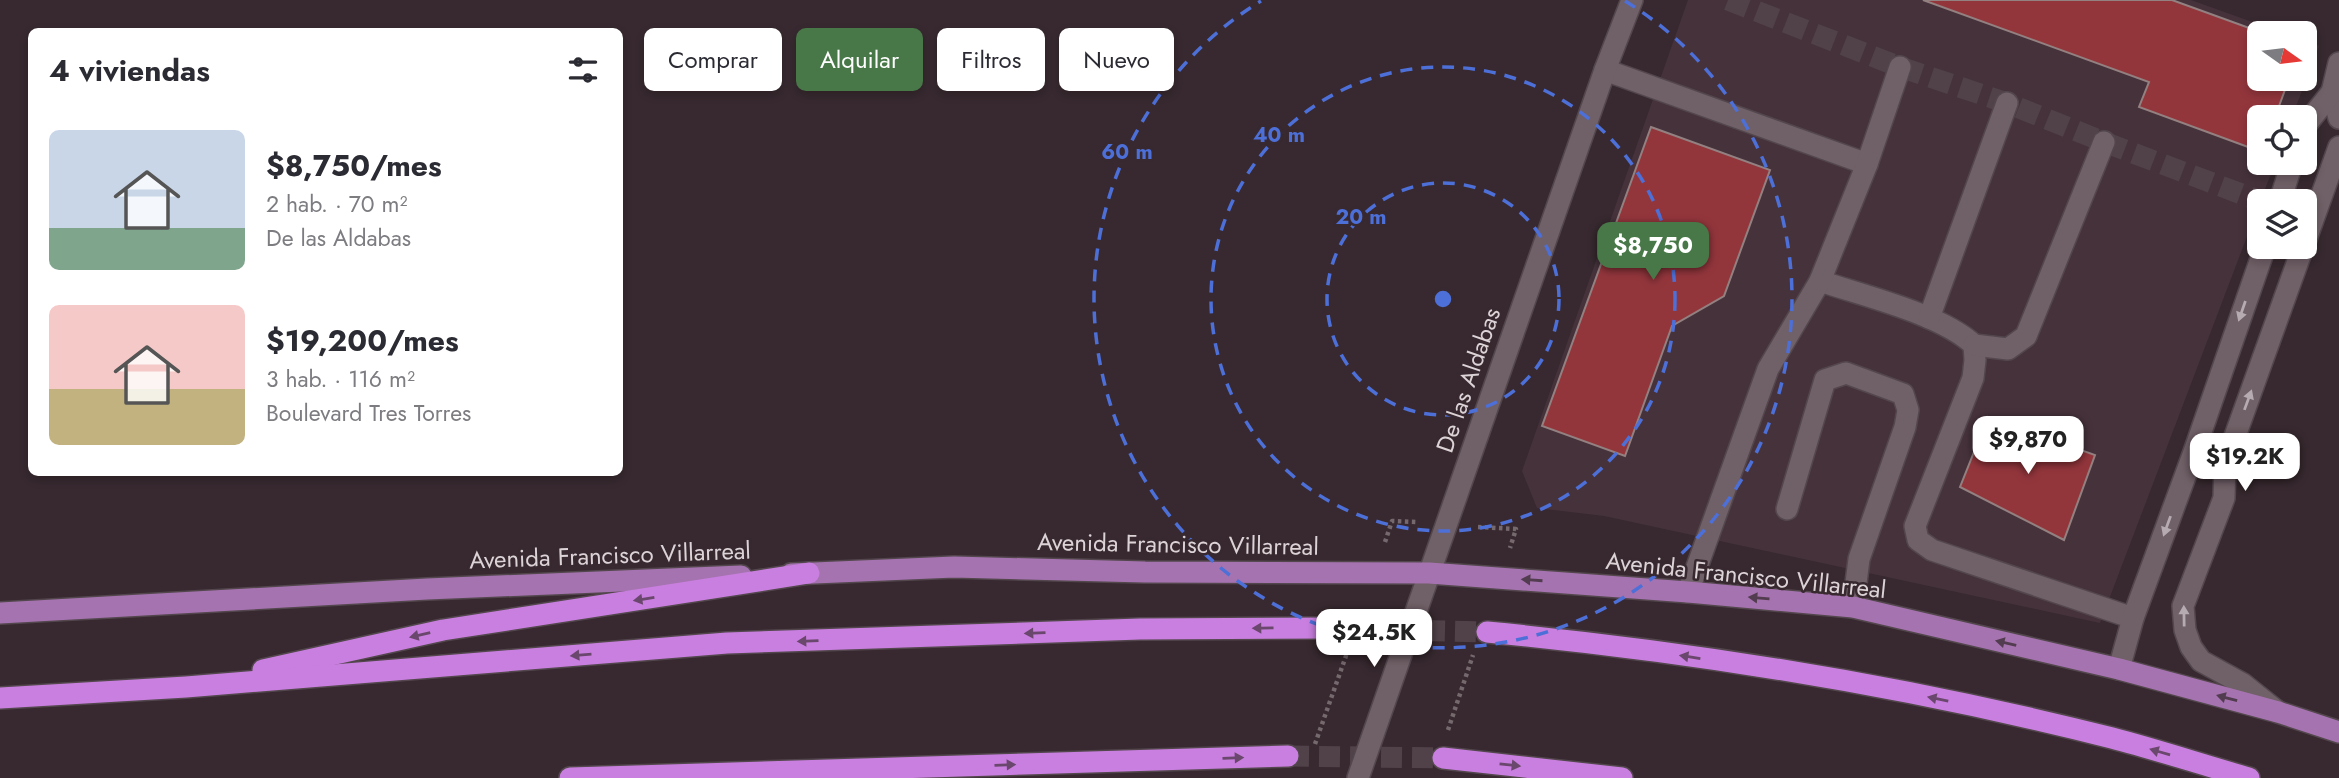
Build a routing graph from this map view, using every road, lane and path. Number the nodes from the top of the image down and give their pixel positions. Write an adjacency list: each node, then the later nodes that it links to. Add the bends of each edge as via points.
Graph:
1 (1632, 0): 4 (street, De las Aldabas)
2 (2339, 62): 5 (street)
3 (1900, 67): 11 (street)
4 (1605, 70): 11 (street); 22 (street, De las Aldabas)
5 (2332, 92): 7 (street); 8 (street)
6 (2007, 103): 16 (street)
7 (2317, 111)
8 (2339, 118)
9 (2104, 142): 17 (street, via 2026,336 2008,349)
10 (2339, 147): 12 (street)
11 (1867, 164): 15 (street)
12 (2317, 208)
13 (2261, 259): 18 (street, one-way to 18)
14 (2299, 259): 19 (street, one-way to 14)
15 (1820, 281): 16 (street); 23 (street, via 1768,369)
16 (1929, 318): 17 (street)
17 (1974, 345): 26 (street, via 1973,378 1915,526 1918,540 1932,550)
18 (2194, 452): 19 (street); 26 (street, one-way to 26)
19 (2225, 464): 32 (street, one-way to 19, via 2243,684 2202,661 2185,630 2183,606 2224,498)
20 (1787, 509): 24 (street, via 1825,380 1846,373 1903,394 1908,410 1905,427 1859,559)
21 (809, 573): 22 (main road, Avenida Francisco Villarreal, via 954,568); 25 (main road, Avenida Francisco Villarreal); 30 (highway, one-way to 30, via 443,630)
22 (1429, 573): 23 (main road, Avenida Francisco Villarreal, one-way to 22); 37 (street, De las Aldabas)
23 (1688, 592): 24 (main road, Avenida Francisco Villarreal, one-way to 23)
24 (1853, 607): 29 (main road, Avenida Francisco Villarreal, one-way to 24)
25 (0, 613)
26 (2133, 618): 29 (street)
27 (1331, 628): 30 (highway, one-way to 30, via 1140,629 727,643)
28 (1486, 632): 39 (highway, one-way to 28, via 2112,738 1917,695 1586,641)
29 (2119, 669): 32 (main road, Avenida Francisco Villarreal, one-way to 29)
30 (186, 687): 31 (highway)
31 (0, 698)
32 (2278, 712): 33 (main road, Avenida Francisco Villarreal)
33 (2339, 732)
34 (1288, 757): 36 (highway, one-way to 34)
35 (1443, 758): 38 (highway, one-way to 38)
36 (570, 778)
37 (1358, 778)
38 (1622, 778)
39 (2249, 778)

